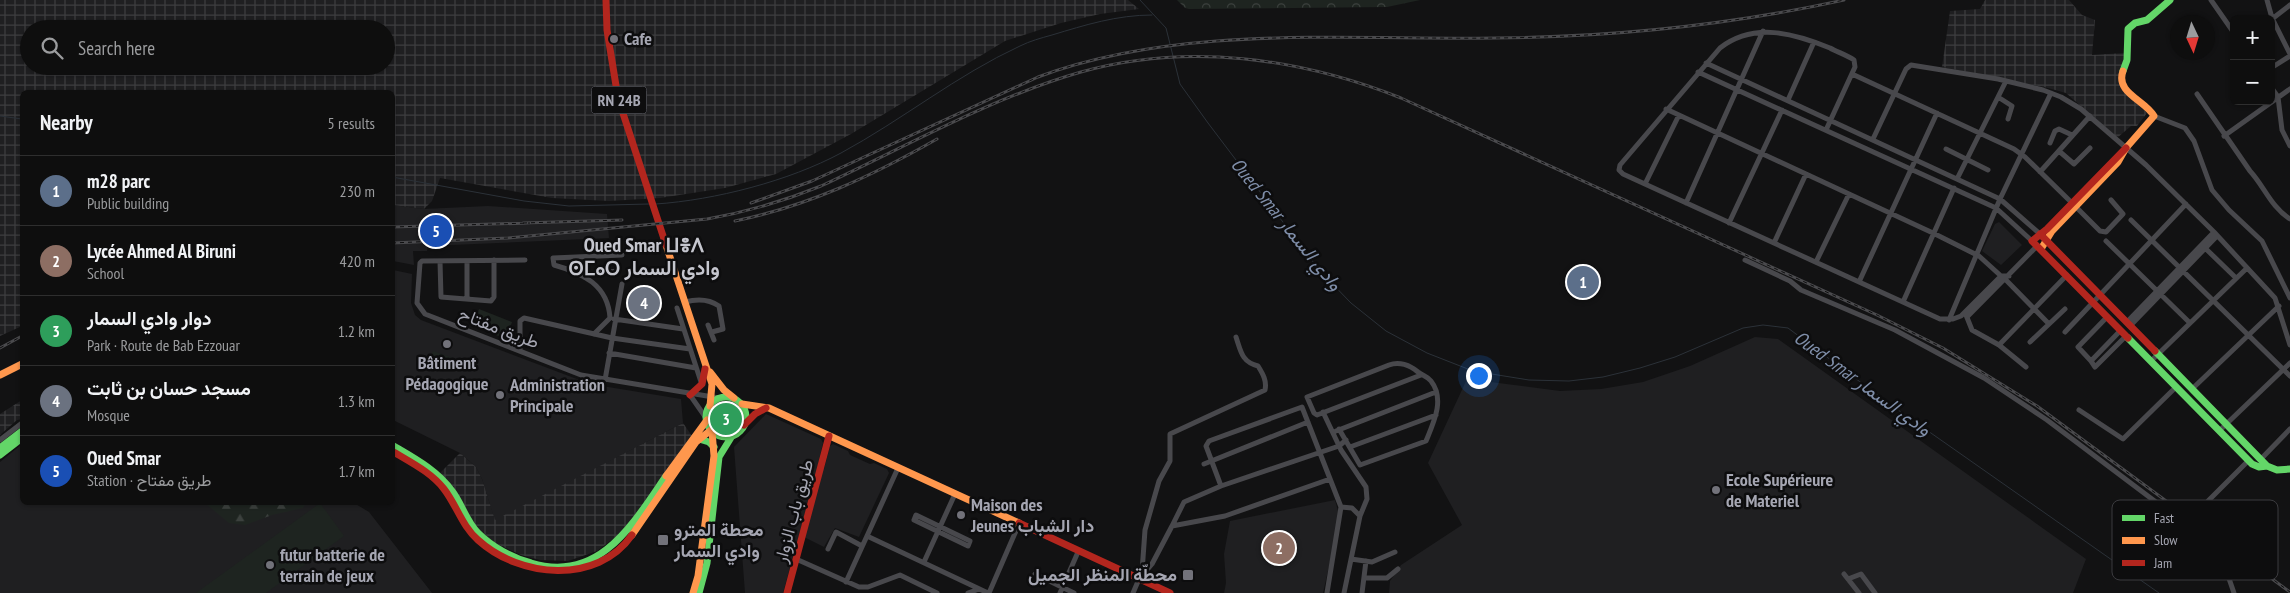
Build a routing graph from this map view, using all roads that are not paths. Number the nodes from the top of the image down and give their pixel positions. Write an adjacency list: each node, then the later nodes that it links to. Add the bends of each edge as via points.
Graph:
1 (606, 0): 107 (main road, RN 24B, via 614,80)
2 (2170, 0): 35 (main road, via 2152,17 2128,29 2127,60 2121,77 2126,91 2149,107)
3 (2211, 0): 9 (street)
4 (2267, 0): 6 (street)
5 (2290, 5): 7 (street)
6 (2271, 15)
7 (2275, 17)
8 (2275, 24): 12 (street)
9 (2230, 27)
10 (1763, 31): 13 (street); 15 (street, via 1735,38); 19 (street)
11 (2290, 34): 12 (street)
12 (2284, 38): 14 (street)
13 (1814, 42): 18 (street, via 1852,58 1855,64); 29 (street)
14 (2290, 55): 16 (street)
15 (1706, 63): 17 (street); 19 (street)
16 (2275, 65)
17 (1698, 72): 21 (street); 30 (street)
18 (1852, 74): 25 (street); 36 (street)
19 (1743, 79): 21 (street); 29 (street)
20 (2006, 81): 23 (street); 25 (street, via 1911,65); 27 (street)
21 (1738, 90): 31 (street); 40 (street)
22 (2289, 90): 28 (street)
23 (2051, 93): 34 (street); 52 (street)
24 (2275, 93): 28 (street)
25 (1894, 94): 32 (street); 44 (street)
26 (2197, 94): 42 (street)
27 (1998, 97): 37 (street, via 2012,106); 39 (street)
28 (2278, 97): 42 (street); 43 (street, via 2280,122)
29 (1788, 100): 36 (street)
30 (1666, 109): 33 (street); 60 (street, via 1619,167 1622,174)
31 (1782, 110): 38 (street); 51 (street)
32 (1937, 113): 39 (street); 54 (street)
33 (1679, 115): 40 (street); 60 (street)
34 (2090, 116): 41 (street); 48 (street)
35 (2154, 116): 48 (main road); 104 (street, via 2185,128 2194,141 2212,190 2262,241)
36 (1831, 119): 38 (street); 44 (street)
37 (2008, 120)
38 (1826, 130): 55 (street)
39 (1980, 133): 52 (street); 53 (street)
40 (1718, 134): 51 (street); 65 (street)
41 (2072, 136): 45 (street, via 2059,129); 50 (street)
42 (2224, 136): 70 (street, via 2229,138 2256,176 2266,196)
43 (2288, 138): 46 (street)
44 (1873, 139): 54 (street)
45 (2050, 143)
46 (2290, 146)
47 (2090, 148): 50 (street, via 2074,164)
48 (2126, 148): 66 (main road); 67 (street)
49 (1946, 149): 53 (street)
50 (2059, 151): 57 (street)
51 (1762, 154): 58 (street); 72 (street)
52 (2021, 154): 57 (street); 63 (street)
53 (1967, 159): 56 (street); 59 (street)
54 (1916, 160): 55 (street); 59 (street)
55 (1912, 169): 61 (street); 69 (street)
56 (1988, 170)
57 (2040, 172): 66 (street)
58 (1806, 174): 62 (street); 79 (street)
59 (1957, 179): 63 (street)
60 (1645, 184): 65 (street)
61 (1954, 188): 68 (street); 73 (street)
62 (1849, 194): 69 (street); 90 (street)
63 (2000, 198): 68 (street); 74 (street)
64 (2111, 200): 66 (street, via 2123,214 2106,232)
65 (1686, 203): 72 (street)
66 (2073, 204): 74 (main road); 77 (main road)
67 (2186, 204): 75 (street); 76 (street)
68 (1996, 208): 80 (street); 82 (street)
69 (1892, 213): 73 (street); 100 (street)
70 (2290, 218)
71 (2131, 220): 76 (street)
72 (1729, 223): 79 (street)
73 (1933, 233): 82 (street); 108 (street)
74 (2040, 234): 77 (main road); 80 (main road)
75 (2216, 234): 81 (street); 92 (street)
76 (2152, 239): 91 (street); 93 (street)
77 (2047, 240): 80 (main road); 103 (main road)
78 (2106, 241): 91 (street)
79 (1774, 243): 90 (street)
80 (2037, 245): 96 (main road); 98 (street)
81 (2204, 246): 93 (street); 99 (street)
82 (1976, 254): 98 (street); 117 (street)
83 (622, 255): 84 (street)
84 (569, 258): 94 (street); 94 (street, via 553,258 554,265)
85 (494, 260): 86 (street, طريق مفتاح); 89 (street, طريق مفتاح); 105 (street, via 493,300)
86 (525, 260)
87 (1746, 260): 194 (street, via 1790,281 1801,290 1895,330 1984,378 2047,420)
88 (440, 261): 89 (street, طريق مفتاح); 105 (street, via 441,296); 135 (street, طريق مفتاح, via 420,263 416,295 419,309)
89 (467, 261): 105 (street)
90 (1816, 262): 100 (street)
91 (2129, 263): 102 (street); 103 (street)
92 (2247, 268): 99 (street); 110 (street)
93 (2182, 269): 102 (street); 106 (street)
94 (571, 270): 97 (street)
95 (618, 271): 97 (street)
96 (2066, 275): 109 (main road); 112 (street)
97 (584, 277): 116 (street, via 606,297)
98 (2004, 278): 112 (street); 114 (street)
99 (2236, 278): 106 (street)
100 (1859, 282): 108 (street)
101 (622, 284): 116 (street)
102 (2159, 292): 118 (street); 120 (street)
103 (2100, 295): 109 (street); 120 (main road)
104 (2290, 298)
105 (466, 299)
106 (2214, 300): 118 (street); 127 (street)
107 (685, 302): 123 (street, via 706,301 719,306 722,329); 141 (main road)
108 (1902, 302): 117 (street, via 1936,318)
109 (2094, 302): 115 (main road); 124 (street)
110 (2279, 306): 127 (street); 133 (street)
111 (677, 308): 122 (street)
112 (2034, 309): 119 (street); 132 (street)
113 (2064, 309): 119 (street)
114 (1966, 316): 117 (street); 132 (street, via 1972,330)
115 (2107, 317): 126 (main road); 126 (street, via 2078,347 2091,361)
116 (613, 319): 122 (street); 125 (street); 128 (street)
117 (1949, 320)
118 (2190, 323): 137 (street)
119 (2049, 324): 131 (street)
120 (2128, 324): 137 (main road)
121 (708, 325): 123 (street)
122 (682, 329): 134 (street)
123 (712, 332): 130 (street)
124 (2065, 332)
125 (594, 334): 128 (street); 135 (street, via 524,318 520,321)
126 (2123, 334): 138 (main road)
127 (2249, 334): 144 (street); 151 (street)
128 (612, 338): 134 (street); 136 (street)
129 (1236, 338): 216 (street, via 1244,359 1258,366 1262,372 1265,390 1170,434 1171,457 1159,481 1144,530)
130 (714, 340)
131 (2030, 342)
132 (2000, 344): 142 (street)
133 (2290, 344)
134 (690, 349): 143 (street)
135 (520, 350): 148 (street, طريق مفتاح)
136 (609, 353): 143 (street); 148 (street)
137 (2158, 354): 138 (street); 151 (main road)
138 (2151, 361): 150 (main road)
139 (2290, 363): 144 (street)
140 (20, 365): 145 (main road)
141 (705, 365): 149 (main road); 154 (main road); 155 (main road, via 719,384)
142 (2026, 367)
143 (696, 368): 149 (street)
144 (2283, 369): 147 (street); 162 (street)
145 (0, 375)
146 (1422, 375): 152 (street, via 1432,382); 158 (street); 158 (street, via 1415,369 1394,363 1307,397 1314,414)
147 (2290, 376)
148 (605, 380): 153 (street, طريق مفتاح)
149 (702, 384): 153 (main road)
150 (2176, 387): 157 (street, via 2123,439); 168 (main road)
151 (2192, 390): 162 (main road)
152 (1436, 392): 159 (street); 167 (street)
153 (690, 395): 154 (street, طريق مفتاح); 160 (street)
154 (716, 398): 155 (main road, via 726,397); 160 (main road)
155 (740, 402): 156 (main road); 164 (main road, via 746,414)
156 (766, 408): 164 (main road); 171 (main road)
157 (2079, 410)
158 (1323, 412): 167 (street)
159 (1436, 415): 179 (street); 179 (street, via 1426,441 1360,466)
160 (706, 419): 166 (main road); 177 (main road, via 623,538 599,556 569,566 530,563 489,542 474,528 445,482)
161 (1308, 422): 181 (street); 185 (street); 185 (street, via 1304,409 1299,407 1208,441 1206,446)
162 (2226, 424): 168 (street); 184 (main road)
163 (20, 425): 173 (street)
164 (744, 425): 170 (main road)
165 (2290, 428): 184 (street)
166 (712, 431): 170 (main road); 172 (main road); 178 (main road)
167 (1336, 431): 175 (street); 176 (street)
168 (2219, 432): 186 (main road)
169 (20, 433): 180 (main road)
170 (732, 436): 204 (main road, via 720,457)
171 (829, 436): 189 (main road); 207 (main road, طريق باب الزوار)
172 (699, 439): 178 (main road); 182 (main road, via 632,536 620,548 592,566 561,572 529,568 485,545 469,530 440,485)
173 (0, 440)
174 (20, 440): 183 (main road)
175 (1346, 440): 176 (street); 179 (street)
176 (1339, 446): 181 (street); 197 (street, via 1366,487)
177 (395, 447)
178 (714, 447): 204 (main road)
179 (1350, 447)
180 (0, 448)
181 (1319, 452): 191 (street); 192 (street)
182 (395, 453)
183 (0, 455)
184 (2261, 459): 188 (main road)
185 (1212, 460): 187 (street); 192 (street)
186 (2248, 461): 188 (main road, via 2256,467); 195 (street)
187 (1204, 464)
188 (2267, 466): 190 (main road, via 2277,470)
189 (898, 468): 193 (main road); 201 (street)
190 (2290, 469)
191 (1330, 479): 196 (street); 199 (street, via 1225,516)
192 (1221, 486): 199 (street, via 1184,502)
193 (955, 494): 198 (main road); 200 (street)
194 (2152, 500)
195 (2209, 500)
196 (1341, 506): 197 (street, via 1352,508); 231 (street)
197 (1360, 516): 208 (street)
198 (1018, 524): 205 (main road); 227 (street)
199 (1172, 526): 216 (street, via 1150,568)
200 (940, 529): 200 (street, via 970,541 968,546); 210 (street)
201 (867, 536): 202 (street); 210 (street)
202 (862, 546): 203 (street, via 836,532); 219 (street)
203 (828, 549)
204 (705, 551): 209 (main road)
205 (1078, 552): 216 (main road); 221 (street)
206 (1395, 552): 211 (street)
207 (796, 559): 219 (street); 224 (main road, طريق باب الزوار)
208 (1351, 559): 211 (street); 232 (street)
209 (704, 561): 222 (main road); 223 (main road)
210 (924, 562): 220 (street)
211 (1366, 562): 215 (street)
212 (1398, 569): 215 (street, via 1387,578)
213 (1035, 574): 221 (street)
214 (1844, 574): 217 (street)
215 (1364, 578): 233 (street)
216 (1139, 579): 229 (street); 230 (main road)
217 (1848, 579): 234 (street); 235 (street, via 1861,574)
218 (2230, 580): 236 (street)
219 (846, 582): 225 (street, via 868,587 900,575)
220 (979, 588): 226 (street); 227 (street)
221 (1061, 590): 228 (street)
222 (693, 593)
223 (700, 593)
224 (787, 593)
225 (937, 593)
226 (968, 593)
227 (989, 593)
228 (1074, 593)
229 (1133, 593)
230 (1170, 593)
231 (1327, 593)
232 (1344, 593)
233 (1362, 593)
234 (1859, 593)
235 (1876, 593)
236 (2234, 593)

